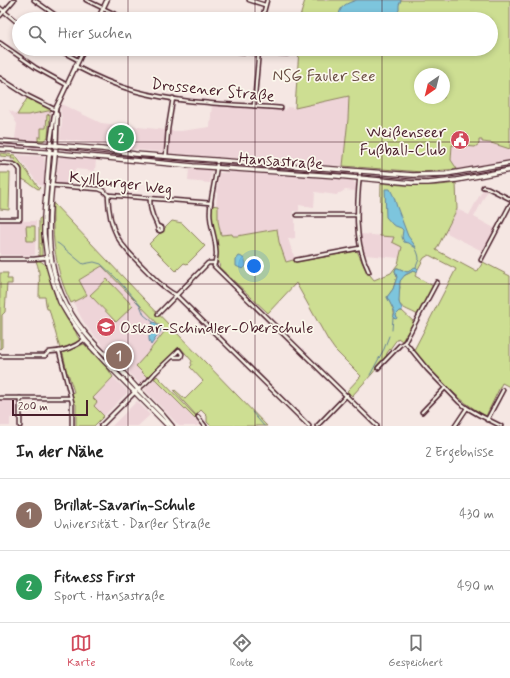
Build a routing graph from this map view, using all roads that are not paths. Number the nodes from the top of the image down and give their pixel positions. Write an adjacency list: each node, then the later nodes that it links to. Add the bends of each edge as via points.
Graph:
1 (14, 0): 10 (street)
2 (34, 0): 11 (street)
3 (86, 0): 9 (street)
4 (106, 0): 9 (street)
5 (249, 0): 7 (street)
6 (267, 0): 7 (street)
7 (265, 5): 14 (street)
8 (0, 8): 10 (street)
9 (102, 8): 12 (street); 13 (street)
10 (4, 11): 15 (street); 16 (street)
11 (51, 12)
12 (101, 12)
13 (110, 12)
14 (264, 12)
15 (0, 16)
16 (12, 18)
17 (0, 44): 18 (street)
18 (12, 53)
19 (17, 56): 26 (street)
20 (70, 56): 23 (street)
21 (80, 56): 23 (street)
22 (258, 56): 28 (street)
23 (78, 60): 24 (street)
24 (75, 66): 26 (street); 27 (street, Drossener Straße, via 123,87)
25 (0, 78): 30 (street)
26 (67, 85): 30 (street)
27 (173, 98): 28 (street, Drossener Straße); 37 (street)
28 (254, 106): 29 (street, Drossener Straße)
29 (281, 108)
30 (56, 111): 32 (street); 33 (street)
31 (0, 141): 32 (main road, Hansastraße)
32 (50, 144): 33 (main road, Hansastraße); 35 (main road)
33 (56, 145): 36 (main road); 37 (main road, Hansastraße)
34 (0, 149): 35 (main road, Hansastraße)
35 (50, 152): 36 (main road, Hansastraße); 45 (main road)
36 (55, 153): 41 (main road, Hansastraße); 46 (main road)
37 (166, 156): 38 (main road, Hansastraße)
38 (217, 160): 41 (street); 43 (main road, Hansastraße)
39 (0, 163): 55 (street, via 15,164 20,170 20,219)
40 (510, 163): 43 (main road, Hansastraße, via 433,175)
41 (217, 168): 44 (main road, Hansastraße); 51 (street)
42 (510, 170): 44 (main road, Hansastraße, via 428,183)
43 (360, 171): 44 (street)
44 (359, 179): 54 (street)
45 (47, 185): 46 (street, Kyllburger Weg); 58 (main road, via 44,234)
46 (52, 185): 48 (street, Kyllburger Weg, via 98,189); 58 (main road)
47 (483, 186): 50 (street)
48 (108, 195): 49 (street, Kyllburger Weg); 65 (street, via 112,224 122,244 167,290)
49 (150, 199): 51 (street, Kyllburger Weg); 56 (street, via 152,214)
50 (510, 199)
51 (211, 203): 62 (street, via 210,220 216,250)
52 (510, 205): 61 (street)
53 (297, 215): 54 (street)
54 (357, 215): 57 (street)
55 (0, 219)
56 (158, 226)
57 (360, 248): 60 (street); 63 (street)
58 (49, 257): 59 (street); 67 (main road, via 63,298); 68 (main road, via 52,279 60,302)
59 (0, 259)
60 (296, 260)
61 (481, 260)
62 (215, 263): 65 (street, via 208,263); 78 (street, via 214,266)
63 (369, 272)
64 (437, 282): 69 (street)
65 (176, 295): 66 (street); 93 (street)
66 (158, 314)
67 (89, 337): 68 (street); 75 (main road)
68 (85, 340): 70 (street); 77 (main road)
69 (405, 342): 73 (street); 74 (street)
70 (59, 351): 71 (street, via 49,352 45,356); 81 (street)
71 (0, 356)
72 (172, 357): 75 (street)
73 (378, 368)
74 (445, 388): 82 (street); 83 (street)
75 (138, 389): 77 (street); 91 (main road)
76 (503, 390): 85 (street)
77 (135, 392): 89 (street); 90 (main road)
78 (346, 396): 94 (street); 95 (street)
79 (0, 398): 80 (street)
80 (20, 398): 81 (street); 87 (street)
81 (71, 398): 88 (street)
82 (467, 408): 85 (street); 96 (street)
83 (422, 412)
84 (198, 417): 92 (street)
85 (487, 420): 86 (street)
86 (493, 422): 97 (street); 98 (street)
87 (20, 426)
88 (72, 426)
89 (101, 426)
90 (168, 426)
91 (172, 426)
92 (206, 426)
93 (309, 426)
94 (317, 426)
95 (377, 426)
96 (455, 426)
97 (491, 426)
98 (501, 426)

